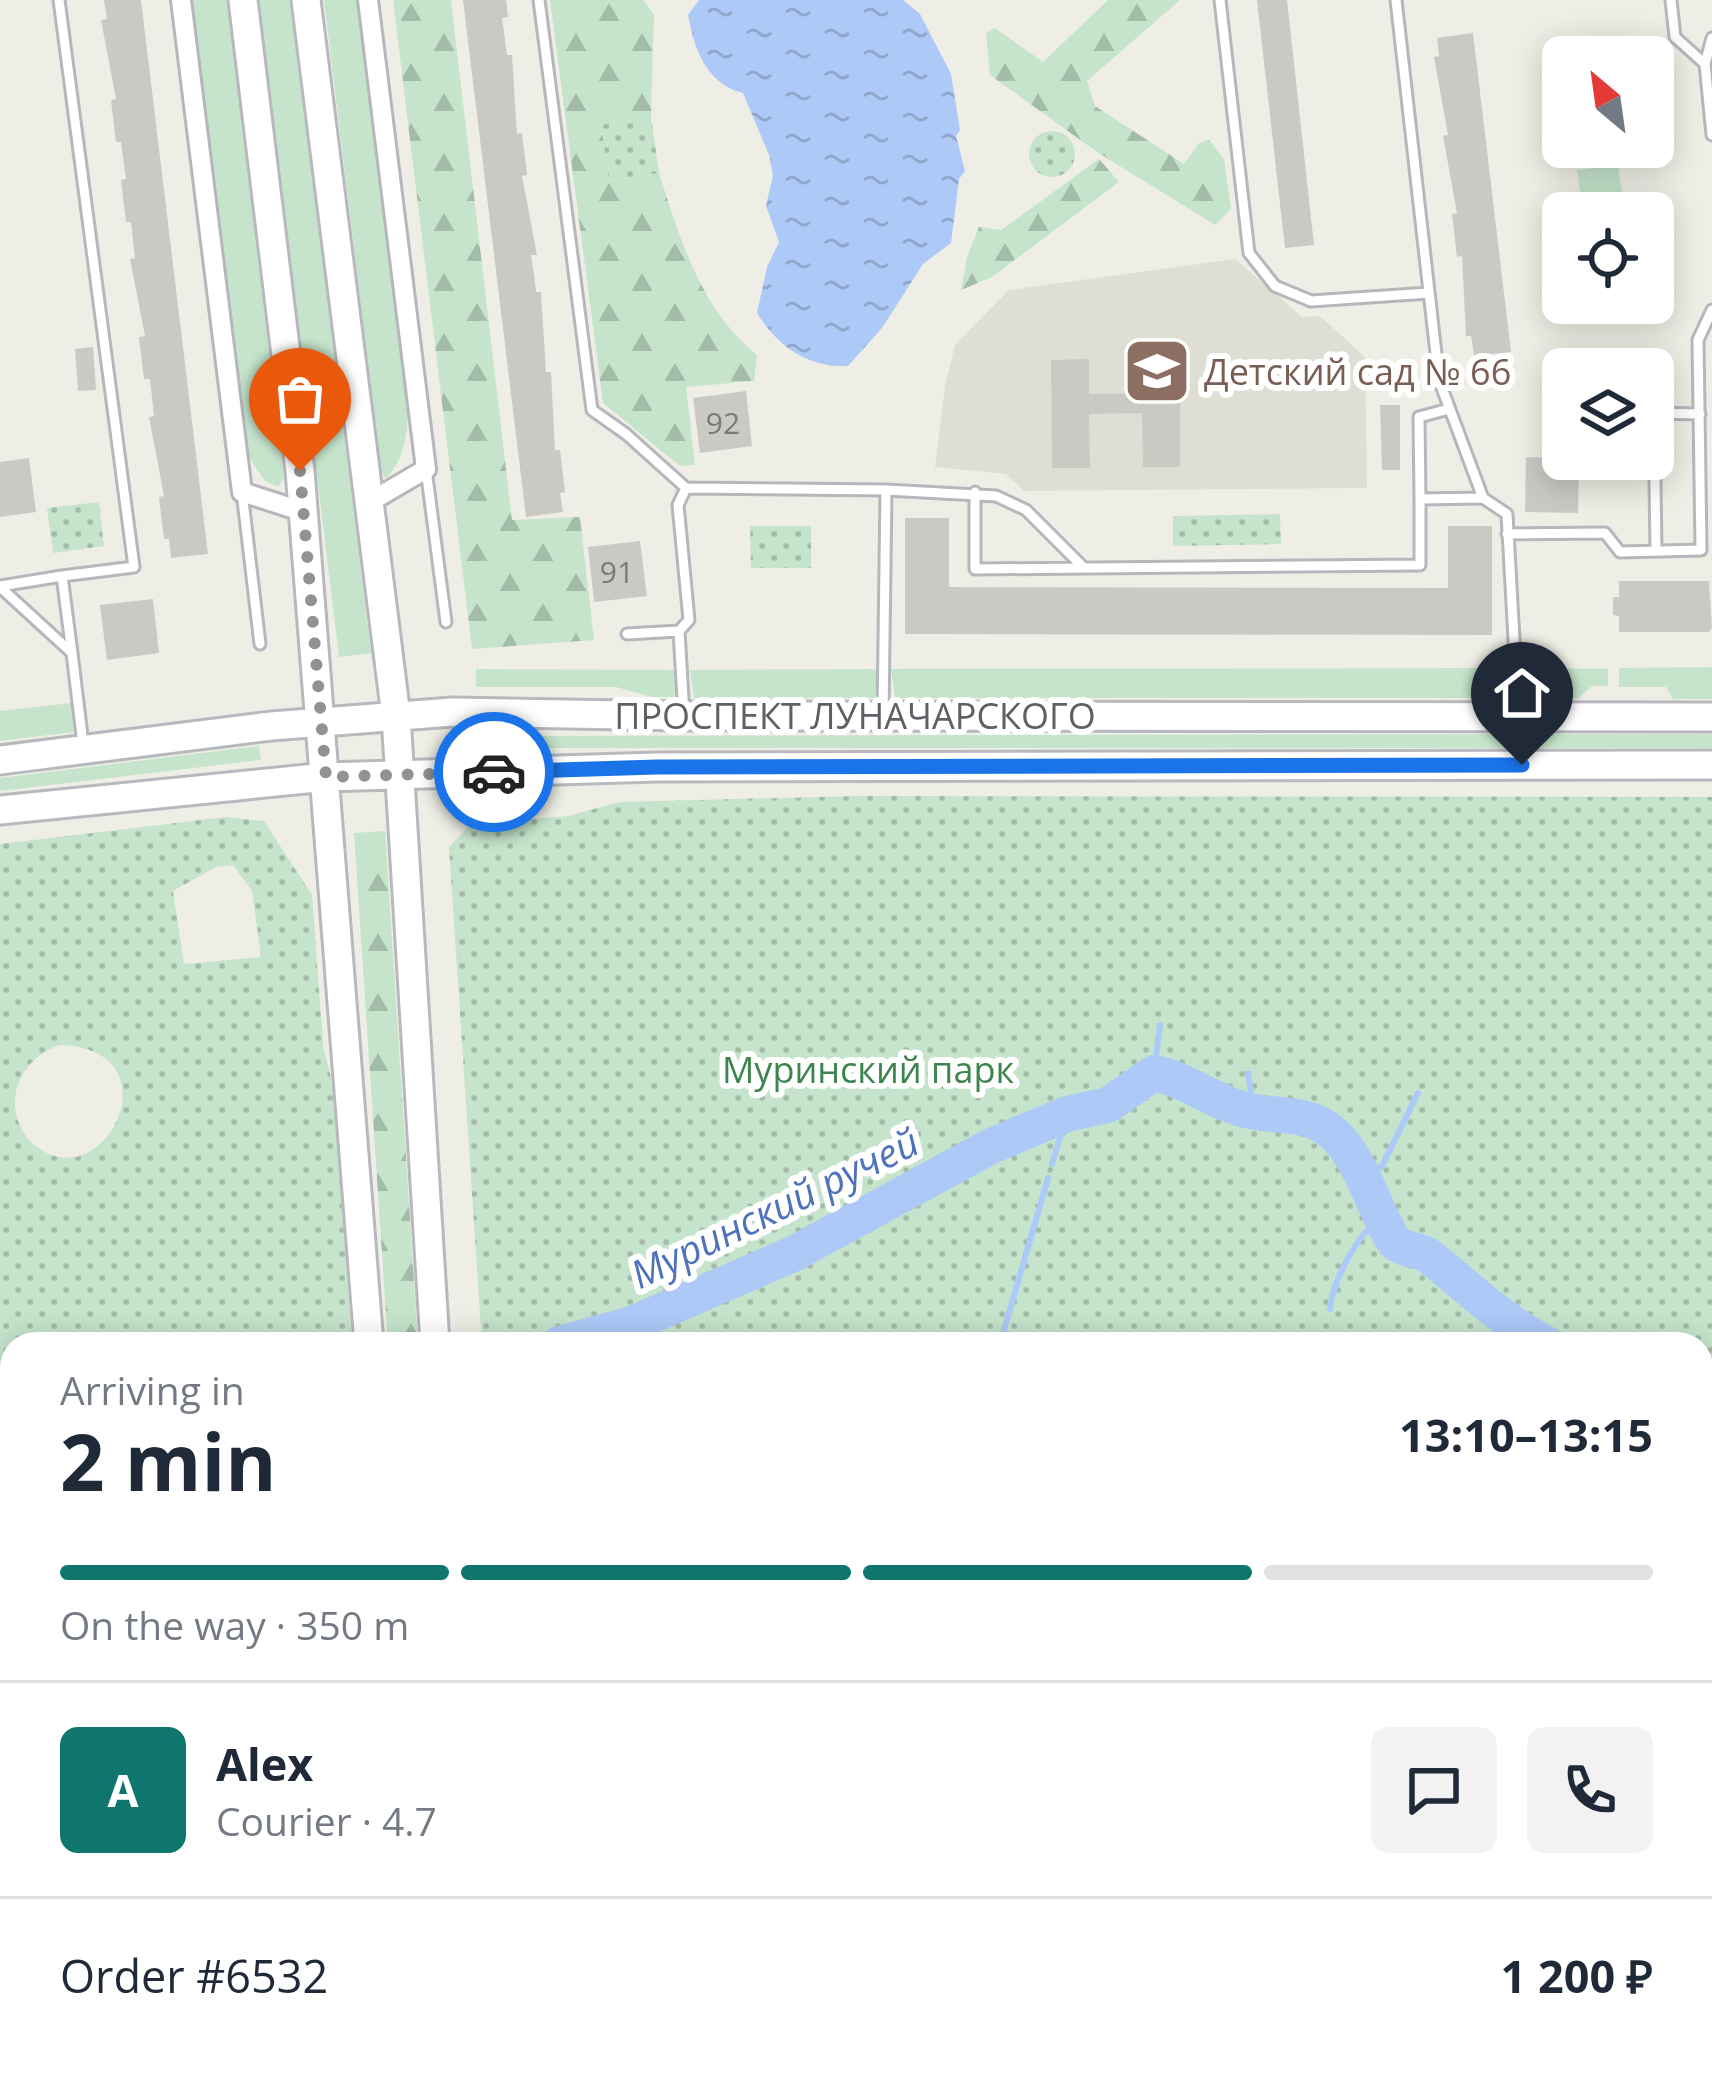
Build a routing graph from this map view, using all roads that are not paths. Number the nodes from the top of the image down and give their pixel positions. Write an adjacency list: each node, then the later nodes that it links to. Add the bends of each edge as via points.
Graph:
1 (59, 0): 29 (lane, via 134,567)
2 (181, 0): 20 (street)
3 (243, 0): 25 (main road)
4 (307, 0): 24 (main road)
5 (368, 0): 17 (street)
6 (539, 0): 18 (lane, via 592,410)
7 (1220, 0): 13 (lane, via 1249,253 1275,286 1310,301)
8 (1396, 0): 13 (lane)
9 (1671, 0): 11 (lane, via 1676,38)
10 (1712, 38): 11 (lane)
11 (1705, 64): 12 (lane)
12 (1712, 135)
13 (1429, 293): 15 (lane)
14 (1712, 310): 16 (lane, via 1698,340)
15 (1448, 409): 22 (lane); 23 (lane, via 1419,417)
16 (1700, 414): 27 (lane, via 1701,550); 27 (lane, via 1654,413)
17 (426, 469): 24 (street); 31 (lane)
18 (686, 488): 19 (lane); 32 (lane, via 678,505 689,620)
19 (886, 490): 21 (lane); 38 (lane)
20 (242, 492): 25 (street); 34 (lane)
21 (975, 492): 28 (lane, via 1026,509); 28 (lane, via 975,569)
22 (1483, 498): 23 (lane); 26 (lane, via 1507,514)
23 (1420, 499): 28 (lane, via 1420,565)
24 (368, 503): 36 (main road)
25 (304, 512): 41 (main road)
26 (1508, 534): 27 (lane, via 1605,533 1620,551); 39 (lane)
27 (1656, 550)
28 (1084, 568)
29 (62, 576): 30 (lane); 35 (lane)
30 (0, 586): 35 (lane)
31 (446, 622)
32 (679, 631): 33 (lane); 37 (lane)
33 (627, 634)
34 (260, 644)
35 (72, 653): 42 (lane)
36 (396, 716): 37 (main road, ПРОСПЕКТ ЛУНАЧАРСКОГО); 41 (main road, ПРОСПЕКТ ЛУНАЧАРСКОГО); 45 (main road)
37 (684, 716): 38 (main road, ПРОСПЕКТ ЛУНАЧАРСКОГО)
38 (883, 716): 39 (main road, ПРОСПЕКТ ЛУНАЧАРСКОГО)
39 (1518, 717): 40 (main road, ПРОСПЕКТ ЛУНАЧАРСКОГО)
40 (1712, 717)
41 (321, 721): 42 (main road, ПРОСПЕКТ ЛУНАЧАРСКОГО); 46 (main road)
42 (83, 750): 43 (main road, ПРОСПЕКТ ЛУНАЧАРСКОГО)
43 (0, 760)
44 (1712, 765): 45 (main road, ПРОСПЕКТ ЛУНАЧАРСКОГО)
45 (400, 774): 46 (main road, ПРОСПЕКТ ЛУНАЧАРСКОГО); 49 (main road)
46 (326, 777): 47 (main road, ПРОСПЕКТ ЛУНАЧАРСКОГО); 48 (main road)
47 (0, 810)
48 (368, 1332)
49 (433, 1332)

